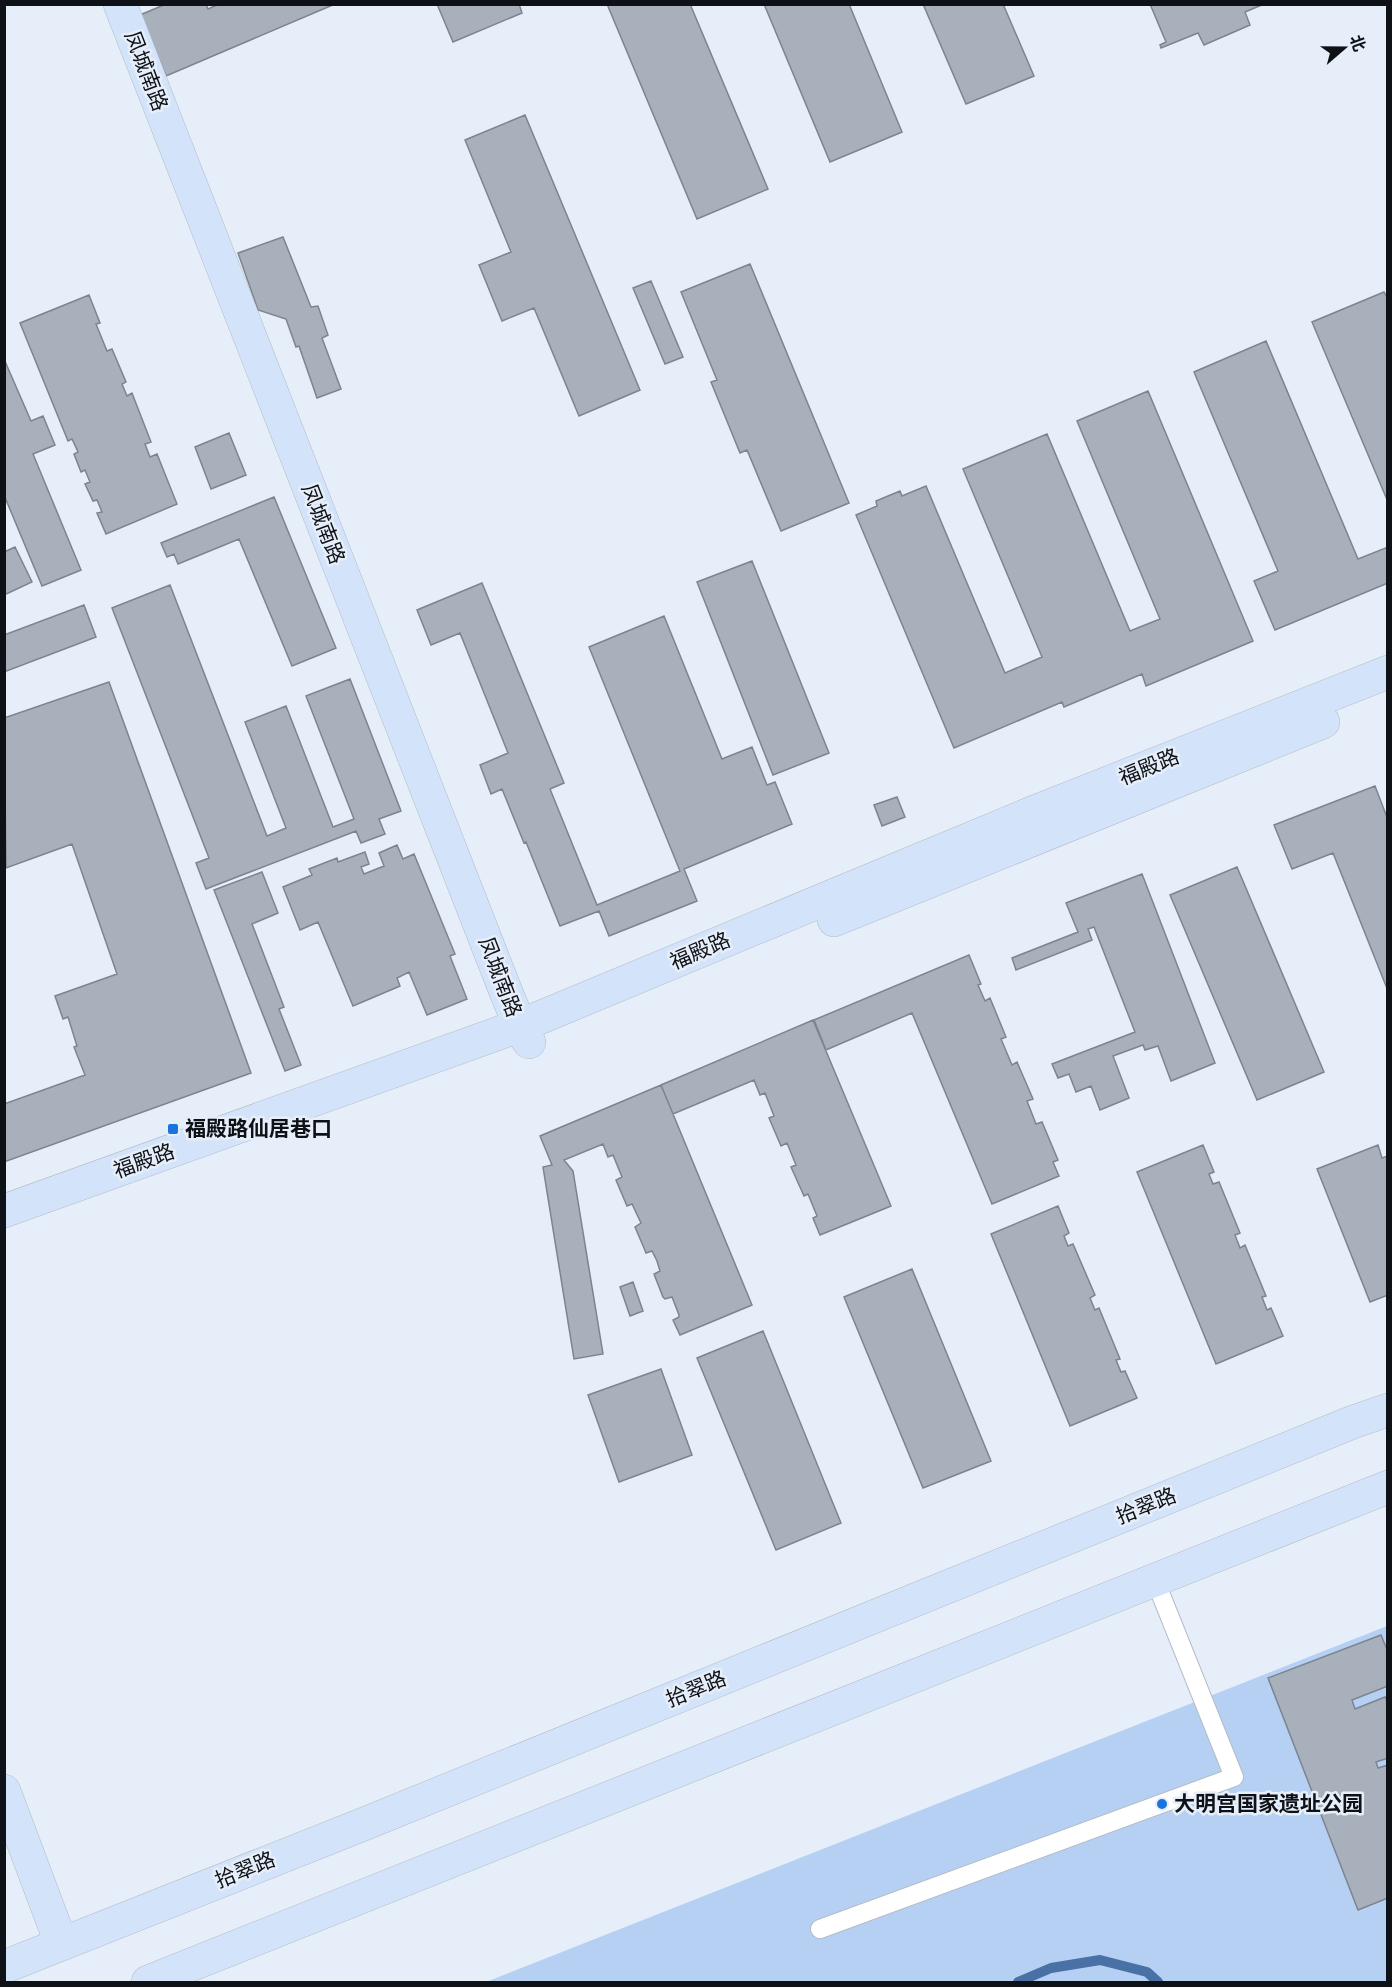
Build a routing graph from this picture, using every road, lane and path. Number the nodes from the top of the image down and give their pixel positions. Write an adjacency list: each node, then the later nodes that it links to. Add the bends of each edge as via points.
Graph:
1 (120, 4): 4 (street, 凤城南路)
2 (1388, 672): 4 (street, 福殿路, via 1032,813)
3 (1388, 696): 4 (street, 福殿路)
4 (524, 1034): 5 (street, 福殿路); 6 (street, 福殿路)
5 (4, 1211)
6 (4, 1232)
7 (1388, 1410): 12 (street, 拾翠路)
8 (1388, 1487): 9 (street)
9 (1155, 1581): 11 (lane, via 1234,1777); 14 (street)
10 (4, 1791): 12 (street)
11 (820, 1929)
12 (61, 1943): 13 (street, 拾翠路)
13 (4, 1967)
14 (153, 1982)

